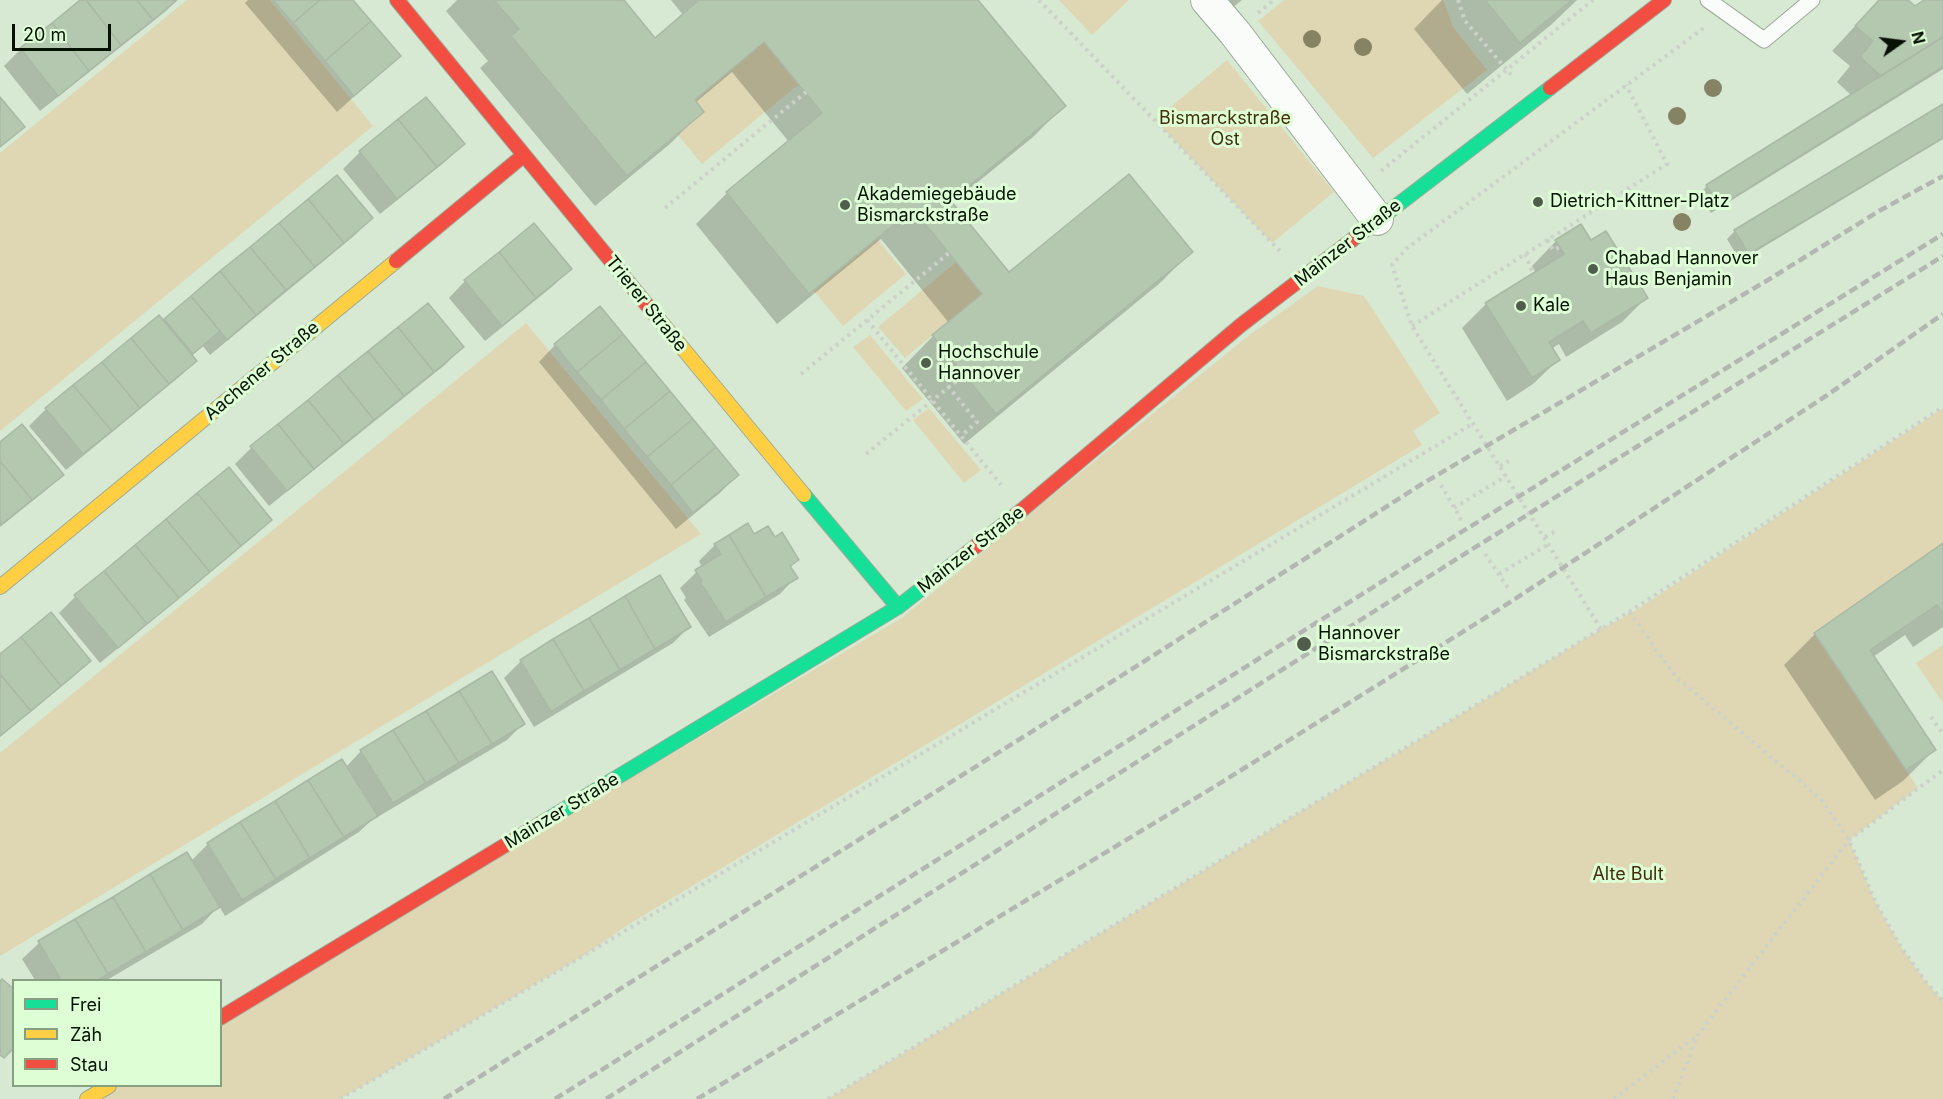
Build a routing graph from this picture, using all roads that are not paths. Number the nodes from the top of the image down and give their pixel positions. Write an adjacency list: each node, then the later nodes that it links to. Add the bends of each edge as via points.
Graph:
1 (397, 0): 6 (street, Trierer Straße)
2 (1207, 0): 7 (street)
3 (1664, 0): 7 (street, Mainzer Straße)
4 (1708, 0): 5 (lane, via 1764,40)
5 (1812, 0)
6 (524, 155): 8 (street, Aachener Straße); 9 (street, Trierer Straße)
7 (1377, 219): 9 (street, Mainzer Straße, via 1241,325 1022,510)
8 (0, 587)
9 (898, 607): 10 (street, Mainzer Straße)
10 (222, 1017)
11 (108, 1087): 12 (street)
12 (87, 1099)

